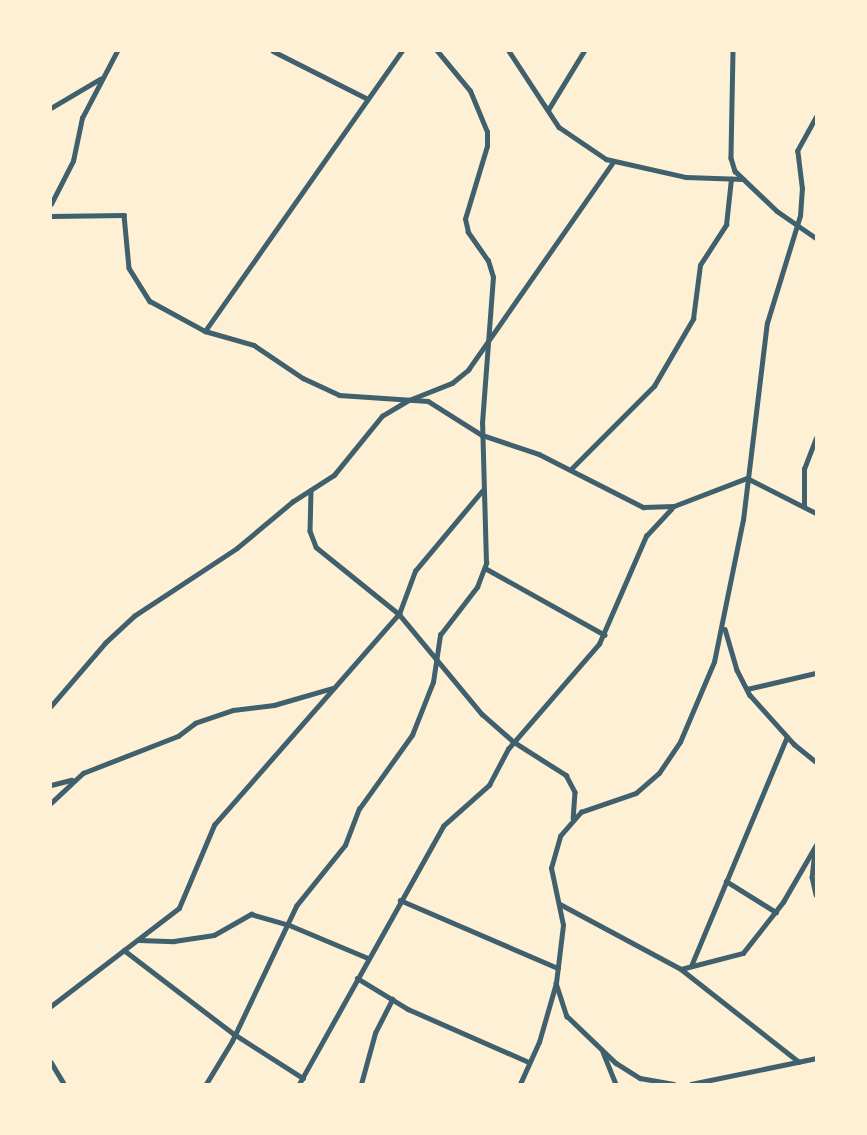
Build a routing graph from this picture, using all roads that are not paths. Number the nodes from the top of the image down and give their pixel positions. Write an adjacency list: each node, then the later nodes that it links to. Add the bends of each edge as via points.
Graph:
1 (117, 51): 10 (street)
2 (273, 51): 11 (street)
3 (402, 51): 11 (street)
4 (437, 51): 23 (street, via 470,91 487,132 487,146 465,219 494,277)
5 (509, 51): 9 (street)
6 (517, 51): 9 (street)
7 (584, 51): 13 (street)
8 (733, 51): 17 (street, via 731,158)
9 (513, 57): 13 (street)
10 (100, 79): 12 (street); 18 (street, via 82,118 73,161)
11 (368, 99): 22 (street)
12 (51, 108)
13 (548, 110): 15 (street, via 572,139)
14 (816, 117): 20 (street, via 797,151 802,198)
15 (613, 162): 16 (street, via 686,177); 23 (street)
16 (731, 179): 17 (street); 27 (street, via 726,225 700,265 693,320 654,386)
17 (743, 179): 20 (street)
18 (51, 204)
19 (51, 216): 22 (street, via 124,215 129,268 136,285 150,301)
20 (797, 226): 21 (street); 28 (street, via 767,323)
21 (816, 238)
22 (205, 331): 24 (street, via 254,345 303,378 339,395)
23 (486, 339): 24 (street, via 468,370 452,383); 25 (street)
24 (409, 400): 25 (street, via 438,406); 29 (street, via 378,420 340,469)
25 (482, 435): 27 (street); 30 (street)
26 (816, 438): 31 (street, via 804,469)
27 (572, 468): 32 (street, via 643,507)
28 (747, 478): 31 (street); 32 (street); 36 (street)
29 (311, 491): 35 (street, via 310,531 316,547); 42 (street, via 237,548 134,616 105,643)
30 (482, 491): 34 (street); 35 (street, via 415,571)
31 (804, 506): 33 (street)
32 (673, 507): 37 (street, via 646,536)
33 (816, 513)
34 (485, 568): 37 (street); 38 (street, via 477,587 440,635)
35 (399, 614): 38 (street); 40 (street)
36 (724, 627): 41 (street); 49 (street, via 704,688 668,762 636,793 590,808)
37 (604, 635): 44 (street, via 569,682)
38 (437, 660): 44 (street, via 466,700); 56 (street, via 427,701 412,735 359,809 345,845 296,906)
39 (816, 673): 41 (street)
40 (336, 687): 46 (street, via 211,717 178,736 101,765); 57 (street, via 214,825 179,908)
41 (747, 690): 43 (street)
42 (51, 706)
43 (787, 736): 45 (street); 51 (street)
44 (514, 741): 49 (street, via 566,775 575,792); 53 (street, via 489,785 447,819)
45 (816, 762)
46 (74, 780): 47 (street); 48 (street)
47 (51, 785)
48 (51, 803)
49 (573, 818): 54 (street, via 560,836 551,868)
50 (816, 846): 52 (street, via 812,877); 55 (street)
51 (726, 881): 55 (street); 60 (street)
52 (816, 895)
53 (400, 900): 59 (street); 61 (street)
54 (560, 904): 61 (street, via 563,925); 62 (street)
55 (776, 912): 60 (street, via 743,953)
56 (287, 924): 57 (street, via 251,914 214,935 174,941); 59 (street); 67 (street)
57 (138, 940): 58 (street)
58 (124, 950): 66 (street); 67 (street)
59 (368, 958): 63 (street)
60 (691, 966): 62 (street)
61 (558, 968): 64 (street)
62 (681, 969): 72 (street)
63 (357, 978): 65 (street); 73 (street)
64 (556, 983): 68 (street, via 567,1016); 71 (street)
65 (392, 999): 71 (street); 77 (street, via 374,1035)
66 (51, 1006)
67 (234, 1034): 73 (street); 75 (street)
68 (602, 1050): 79 (street); 80 (street, via 640,1078)
69 (816, 1058): 72 (street)
70 (51, 1062): 74 (street)
71 (530, 1062): 78 (street)
72 (799, 1062): 81 (street)
73 (303, 1078): 76 (street)
74 (64, 1084)
75 (206, 1084)
76 (299, 1084)
77 (361, 1084)
78 (520, 1084)
79 (616, 1084)
80 (673, 1084)
81 (691, 1084)

